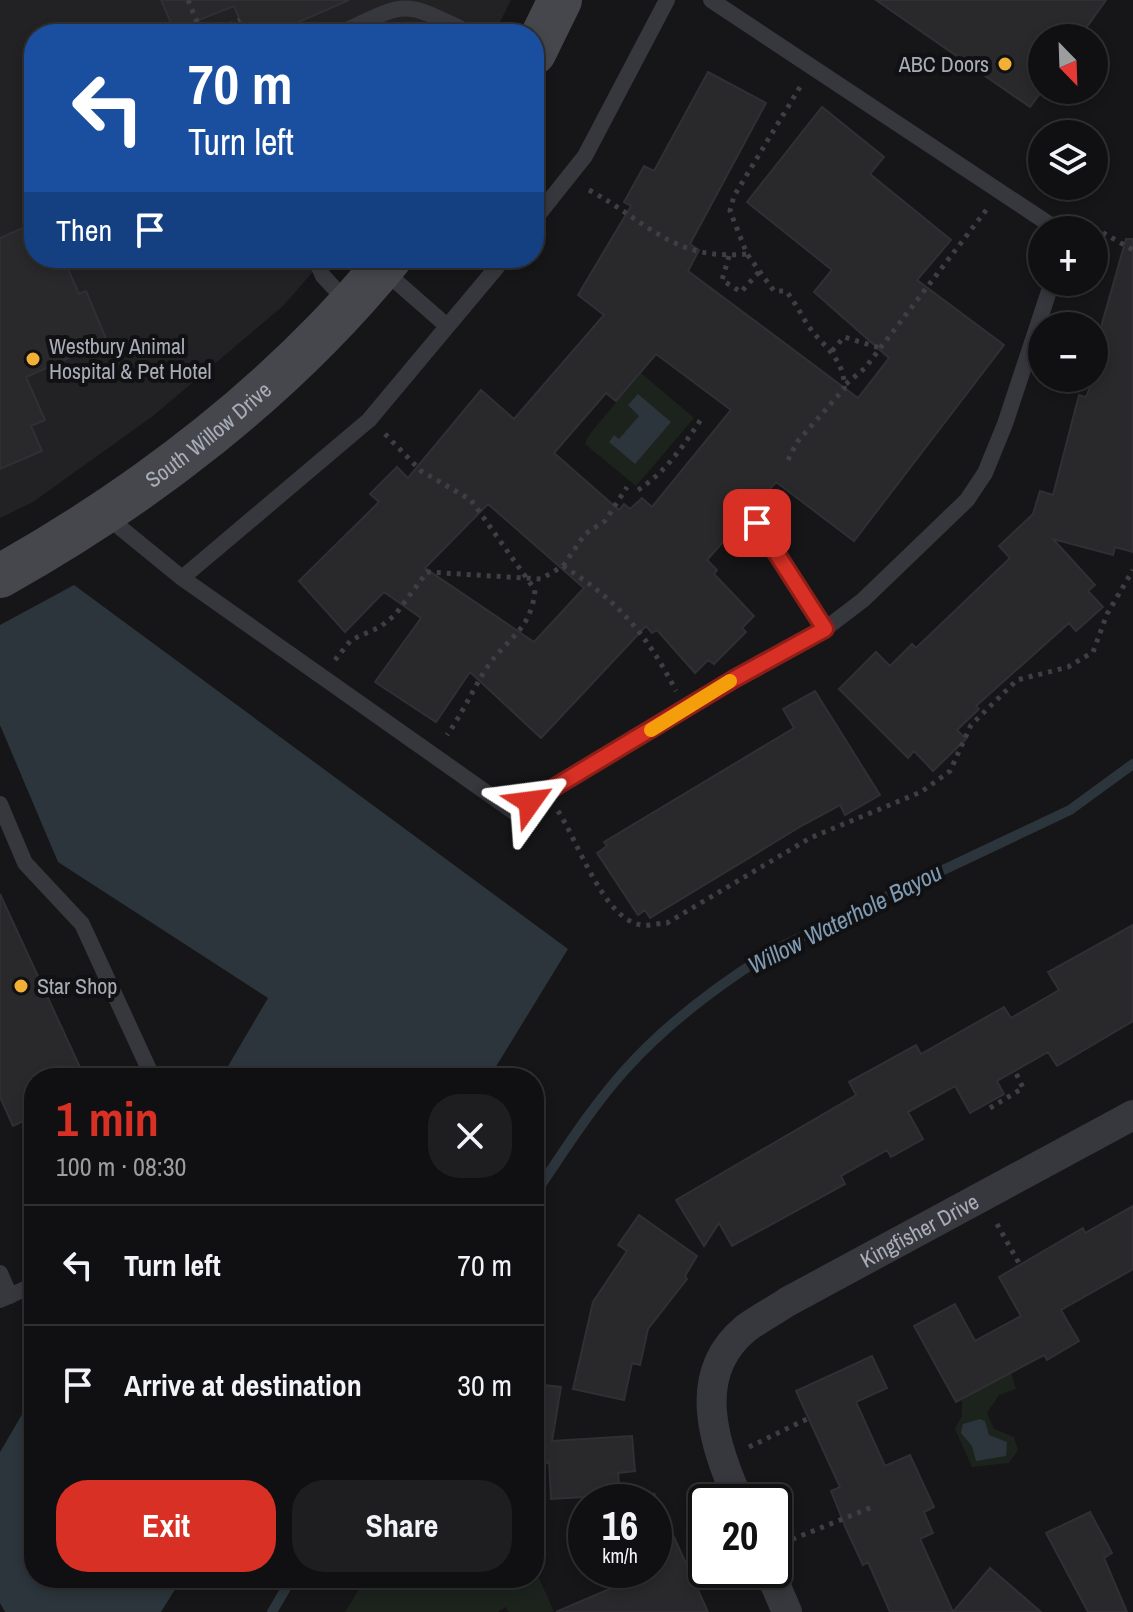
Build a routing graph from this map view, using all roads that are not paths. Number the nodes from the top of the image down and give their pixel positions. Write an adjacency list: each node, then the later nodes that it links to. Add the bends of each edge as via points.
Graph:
1 (560, 0): 6 (street)
2 (667, 0): 7 (lane, via 585,156)
3 (711, 0): 8 (lane)
4 (359, 24): 5 (lane, via 404,2)
5 (454, 24)
6 (544, 33)
7 (544, 207)
8 (1037, 216)
9 (319, 268): 14 (lane)
10 (381, 268): 14 (street, South Willow Drive)
11 (390, 268): 15 (lane)
12 (496, 268): 15 (lane)
13 (1047, 296): 20 (lane, via 1005,424 985,473 967,500 863,600)
14 (349, 305): 16 (street, South Willow Drive, via 242,406)
15 (447, 326): 19 (lane, via 369,420)
16 (105, 515): 18 (street, South Willow Drive); 19 (lane)
17 (757, 523): 20 (lane)
18 (0, 576)
19 (182, 578): 20 (lane, via 514,812)
20 (825, 629)
21 (0, 804): 22 (lane, via 25,863 82,924)
22 (148, 1068)
23 (1133, 1115): 27 (street, Kingfisher Drive, via 787,1302 743,1331 718,1363 709,1409)
24 (0, 1273): 26 (lane)
25 (24, 1289): 26 (lane)
26 (5, 1298)
27 (731, 1484)
28 (777, 1588): 29 (street)
29 (787, 1612)

